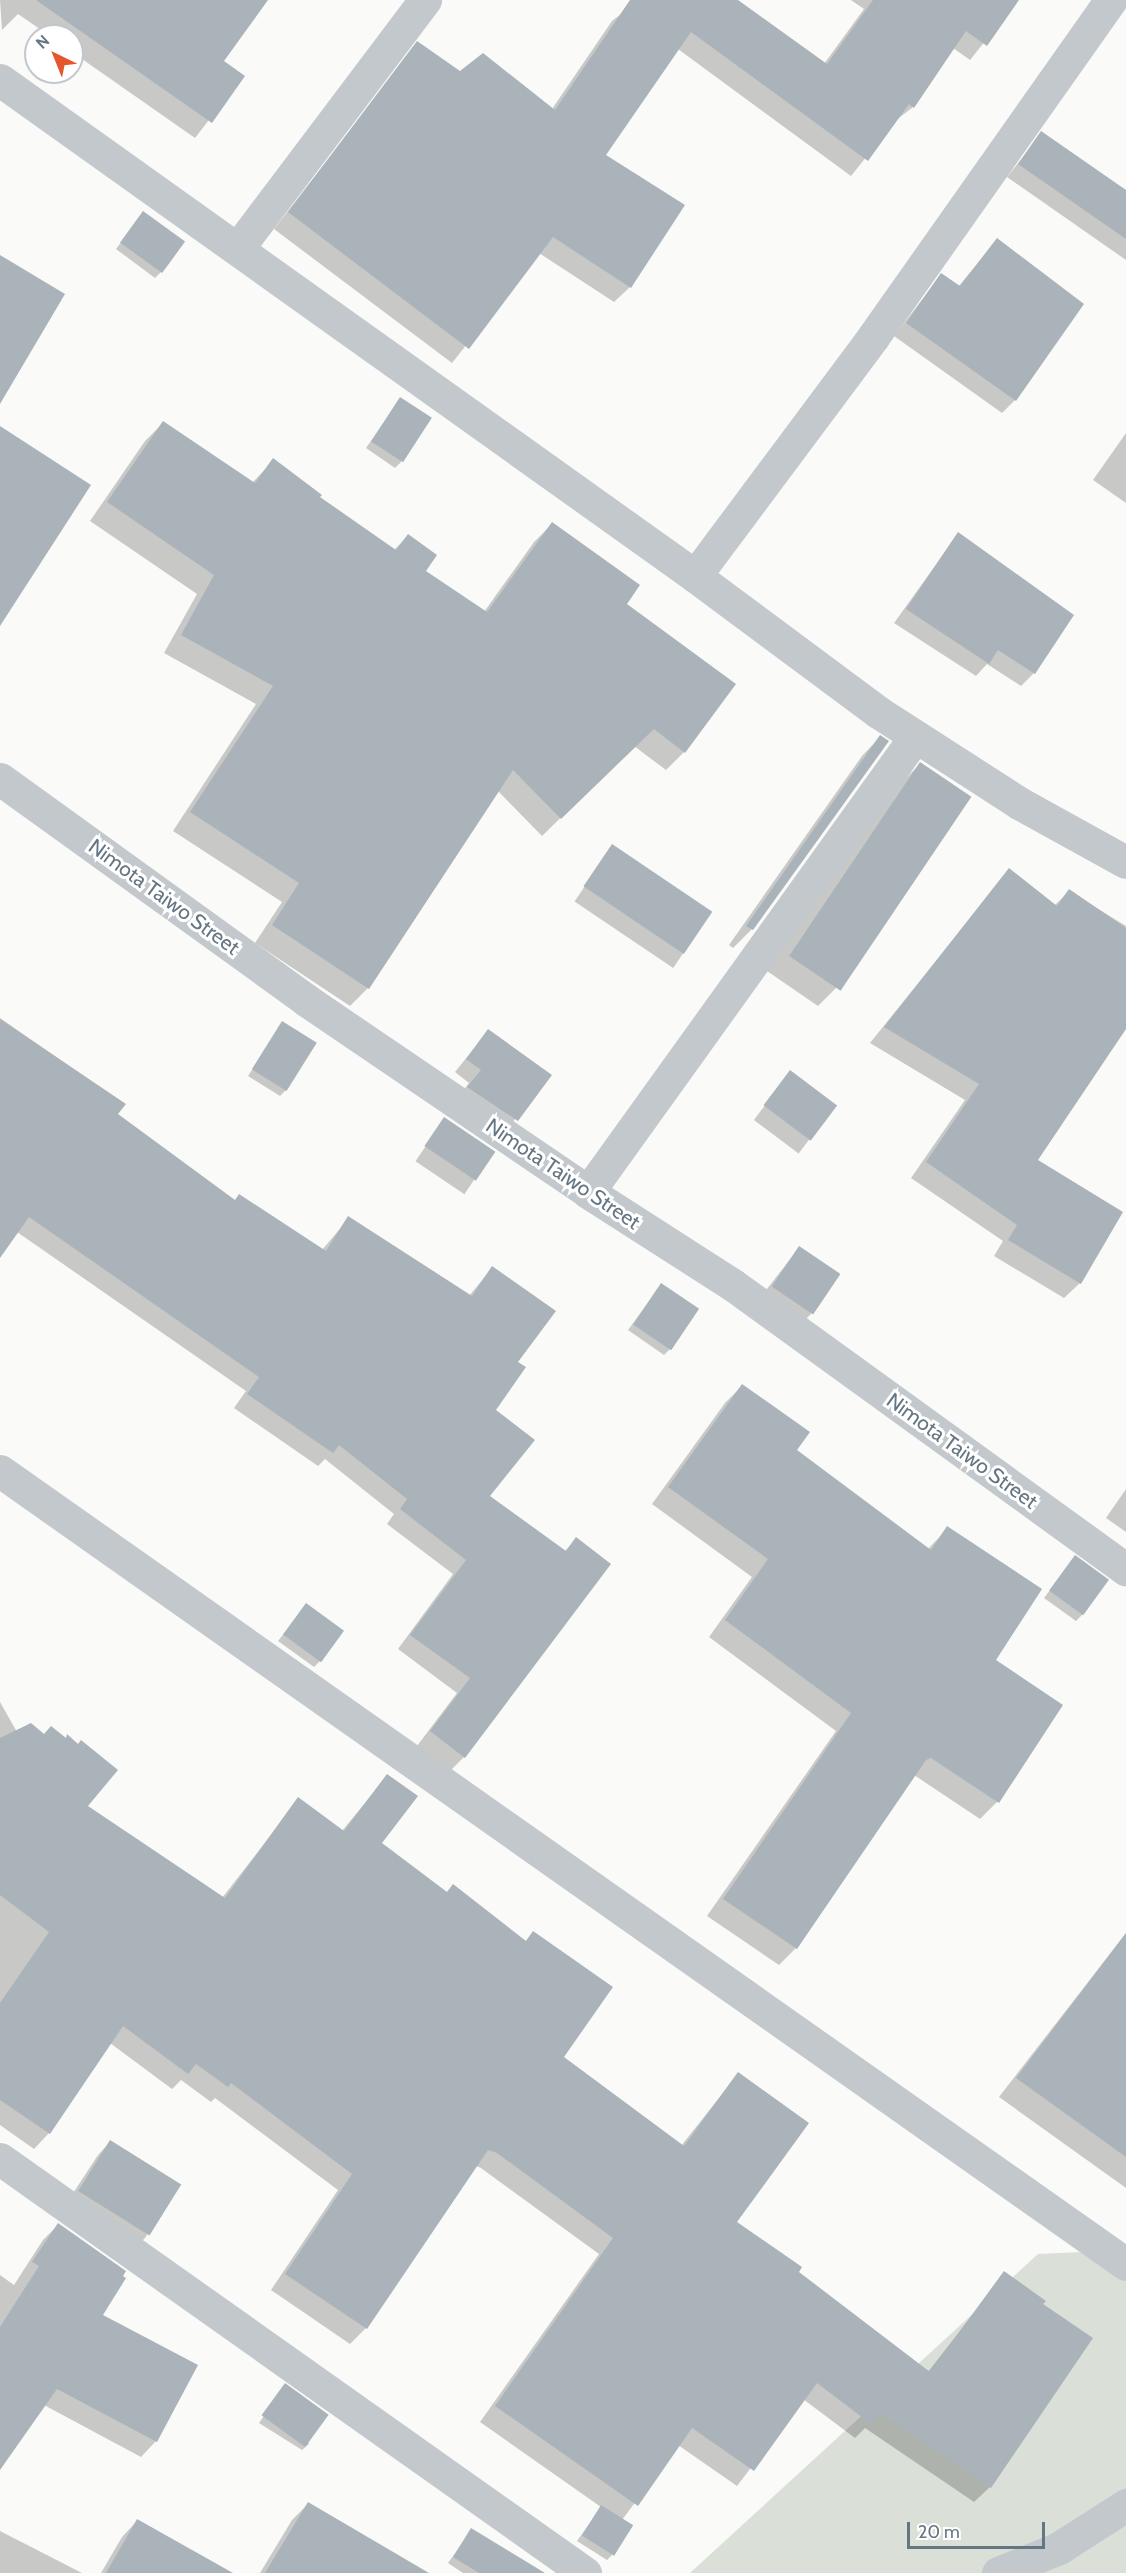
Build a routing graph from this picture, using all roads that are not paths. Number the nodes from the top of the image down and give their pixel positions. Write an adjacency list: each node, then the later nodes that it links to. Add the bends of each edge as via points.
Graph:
1 (425, 0): 4 (street)
2 (1111, 0): 5 (street, via 873,337)
3 (0, 80): 4 (street)
4 (237, 248): 5 (street)
5 (695, 576): 6 (street)
6 (915, 736): 8 (street, via 1019,803); 9 (street)
7 (0, 779): 9 (street, Nimota Taiwo Street, via 306,1000)
8 (1126, 862)
9 (588, 1192): 11 (street, Nimota Taiwo Street, via 733,1286)
10 (0, 1471): 13 (street)
11 (1126, 1569)
12 (0, 2159): 15 (street)
13 (1126, 2264)
14 (1126, 2505): 16 (street, via 1059,2548)
15 (585, 2573)
16 (998, 2573)

